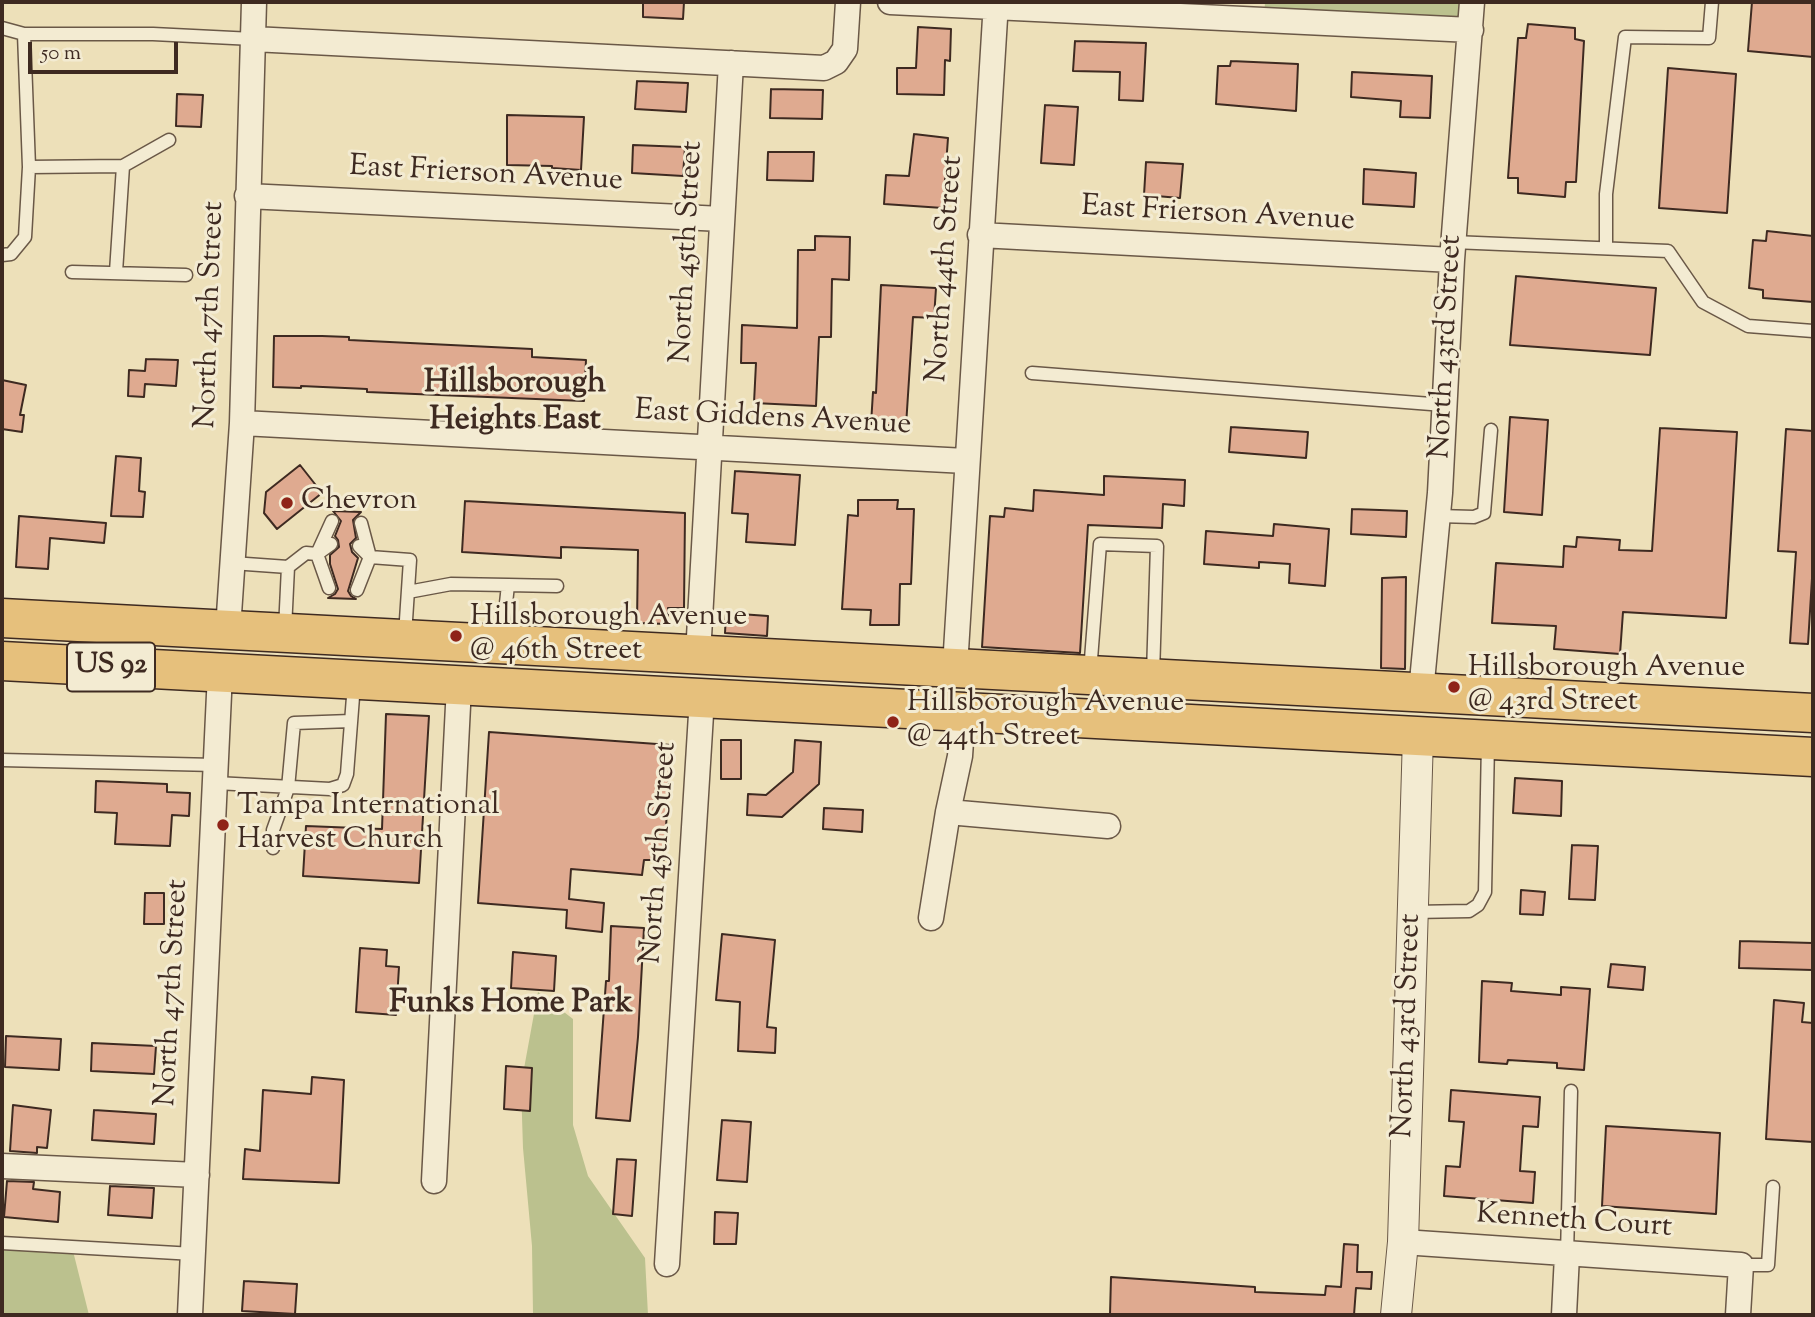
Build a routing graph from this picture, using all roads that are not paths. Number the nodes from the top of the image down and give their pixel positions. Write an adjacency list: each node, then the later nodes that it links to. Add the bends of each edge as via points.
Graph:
1 (254, 2): 10 (street, North 47th Street)
2 (848, 2): 11 (street, via 845,49 836,62 824,68)
3 (890, 2): 6 (street)
4 (1472, 2): 8 (street, North 43rd Street)
5 (1712, 2): 18 (lane, via 1709,38 1625,37 1606,194)
6 (995, 4): 8 (street); 17 (street, North 44th Street)
7 (2, 28): 9 (lane)
8 (1471, 30): 19 (street, North 43rd Street)
9 (24, 34): 10 (lane); 14 (lane)
10 (253, 39): 11 (street); 15 (street, North 47th Street)
11 (731, 63): 16 (street, North 45th Street)
12 (169, 140): 13 (lane)
13 (123, 166): 14 (lane); 22 (lane)
14 (29, 167): 20 (lane, via 25,237 11,254)
15 (247, 196): 16 (street, East Frierson Avenue); 27 (street, North 47th Street)
16 (722, 219): 29 (street, North 45th Street)
17 (980, 235): 19 (street, East Frierson Avenue); 30 (street, North 44th Street)
18 (1606, 248): 19 (lane); 24 (lane, via 1668,251 1703,302 1748,326)
19 (1453, 251): 26 (street, North 43rd Street)
20 (2, 254)
21 (72, 272): 22 (lane)
22 (116, 272): 23 (lane)
23 (186, 275)
24 (1813, 331)
25 (1032, 373): 26 (lane)
26 (1444, 405): 31 (street, North 43rd Street)
27 (242, 423): 29 (street, East Giddens Avenue); 38 (street, North 47th Street)
28 (1491, 430): 31 (lane, via 1484,513)
29 (710, 449): 30 (street, East Giddens Avenue); 52 (street, North 45th Street)
30 (966, 461): 54 (street, North 44th Street)
31 (1438, 516): 60 (street, North 43rd Street)
32 (332, 521): 36 (lane)
33 (360, 523): 37 (lane)
34 (331, 544): 36 (lane)
35 (359, 546): 37 (lane)
36 (317, 554): 39 (lane); 40 (lane, via 306,553); 44 (lane)
37 (370, 557): 41 (lane); 45 (lane); 46 (lane, via 410,559)
38 (232, 563): 40 (lane); 48 (street, North 47th Street)
39 (330, 565)
40 (288, 566): 49 (lane)
41 (358, 567)
42 (508, 585): 43 (lane); 46 (lane, via 451,584); 51 (lane)
43 (557, 586)
44 (328, 588)
45 (357, 590)
46 (408, 592): 50 (lane)
47 (2, 618): 48 (main road, US 92)
48 (228, 629): 49 (main road, US 92); 53 (main road, via 194,654 44,646)
49 (285, 632): 50 (main road, US 92)
50 (405, 639): 51 (main road, US 92); 55 (main road, via 350,656 249,655)
51 (502, 644): 52 (main road, US 92)
52 (698, 655): 54 (main road, US 92)
53 (2, 659): 55 (main road, US 92)
54 (955, 667): 56 (main road, US 92)
55 (220, 673): 58 (main road, US 92); 71 (street, North 47th Street)
56 (1090, 674): 57 (main road, US 92); 57 (lane, via 1100,544 1157,546)
57 (1153, 677): 60 (main road, US 92)
58 (355, 680): 59 (main road, US 92); 65 (lane)
59 (459, 686): 62 (main road, US 92); 81 (street)
60 (1421, 692): 61 (main road, US 92); 66 (main road, via 1403,716 1371,715)
61 (1492, 695): 64 (main road, US 92); 67 (main road, via 1465,720 1434,718)
62 (702, 698): 63 (main road, US 92); 87 (street, North 45th Street)
63 (963, 712): 66 (main road, US 92); 73 (street, via 960,756)
64 (1813, 713)
65 (351, 721): 72 (lane, via 343,785); 72 (lane, via 294,723)
66 (1352, 732): 67 (main road, US 92)
67 (1418, 736): 68 (main road, US 92); 76 (street, North 43rd Street)
68 (1489, 740): 69 (main road, US 92); 76 (lane, via 1485,891 1469,911)
69 (1813, 757)
70 (2, 760): 71 (lane)
71 (215, 774): 72 (lane); 80 (street, North 47th Street)
72 (288, 788): 75 (lane, via 273,830)
73 (948, 812): 74 (street); 77 (street)
74 (1108, 826)
75 (273, 848)
76 (1413, 912): 83 (street, North 43rd Street)
77 (932, 918)
78 (1572, 1091): 86 (lane)
79 (2, 1166): 80 (street)
80 (197, 1175): 85 (street, North 47th Street)
81 (434, 1181)
82 (1773, 1187): 88 (lane, via 1768,1265)
83 (1403, 1242): 86 (street, Kenneth Court); 90 (street, North 43rd Street)
84 (2, 1243): 85 (lane)
85 (194, 1254): 89 (street, North 47th Street)
86 (1567, 1255): 88 (street, Kenneth Court); 91 (street)
87 (667, 1264)
88 (1741, 1265): 92 (street)
89 (190, 1315)
90 (1396, 1315)
91 (1564, 1315)
92 (1738, 1315)

